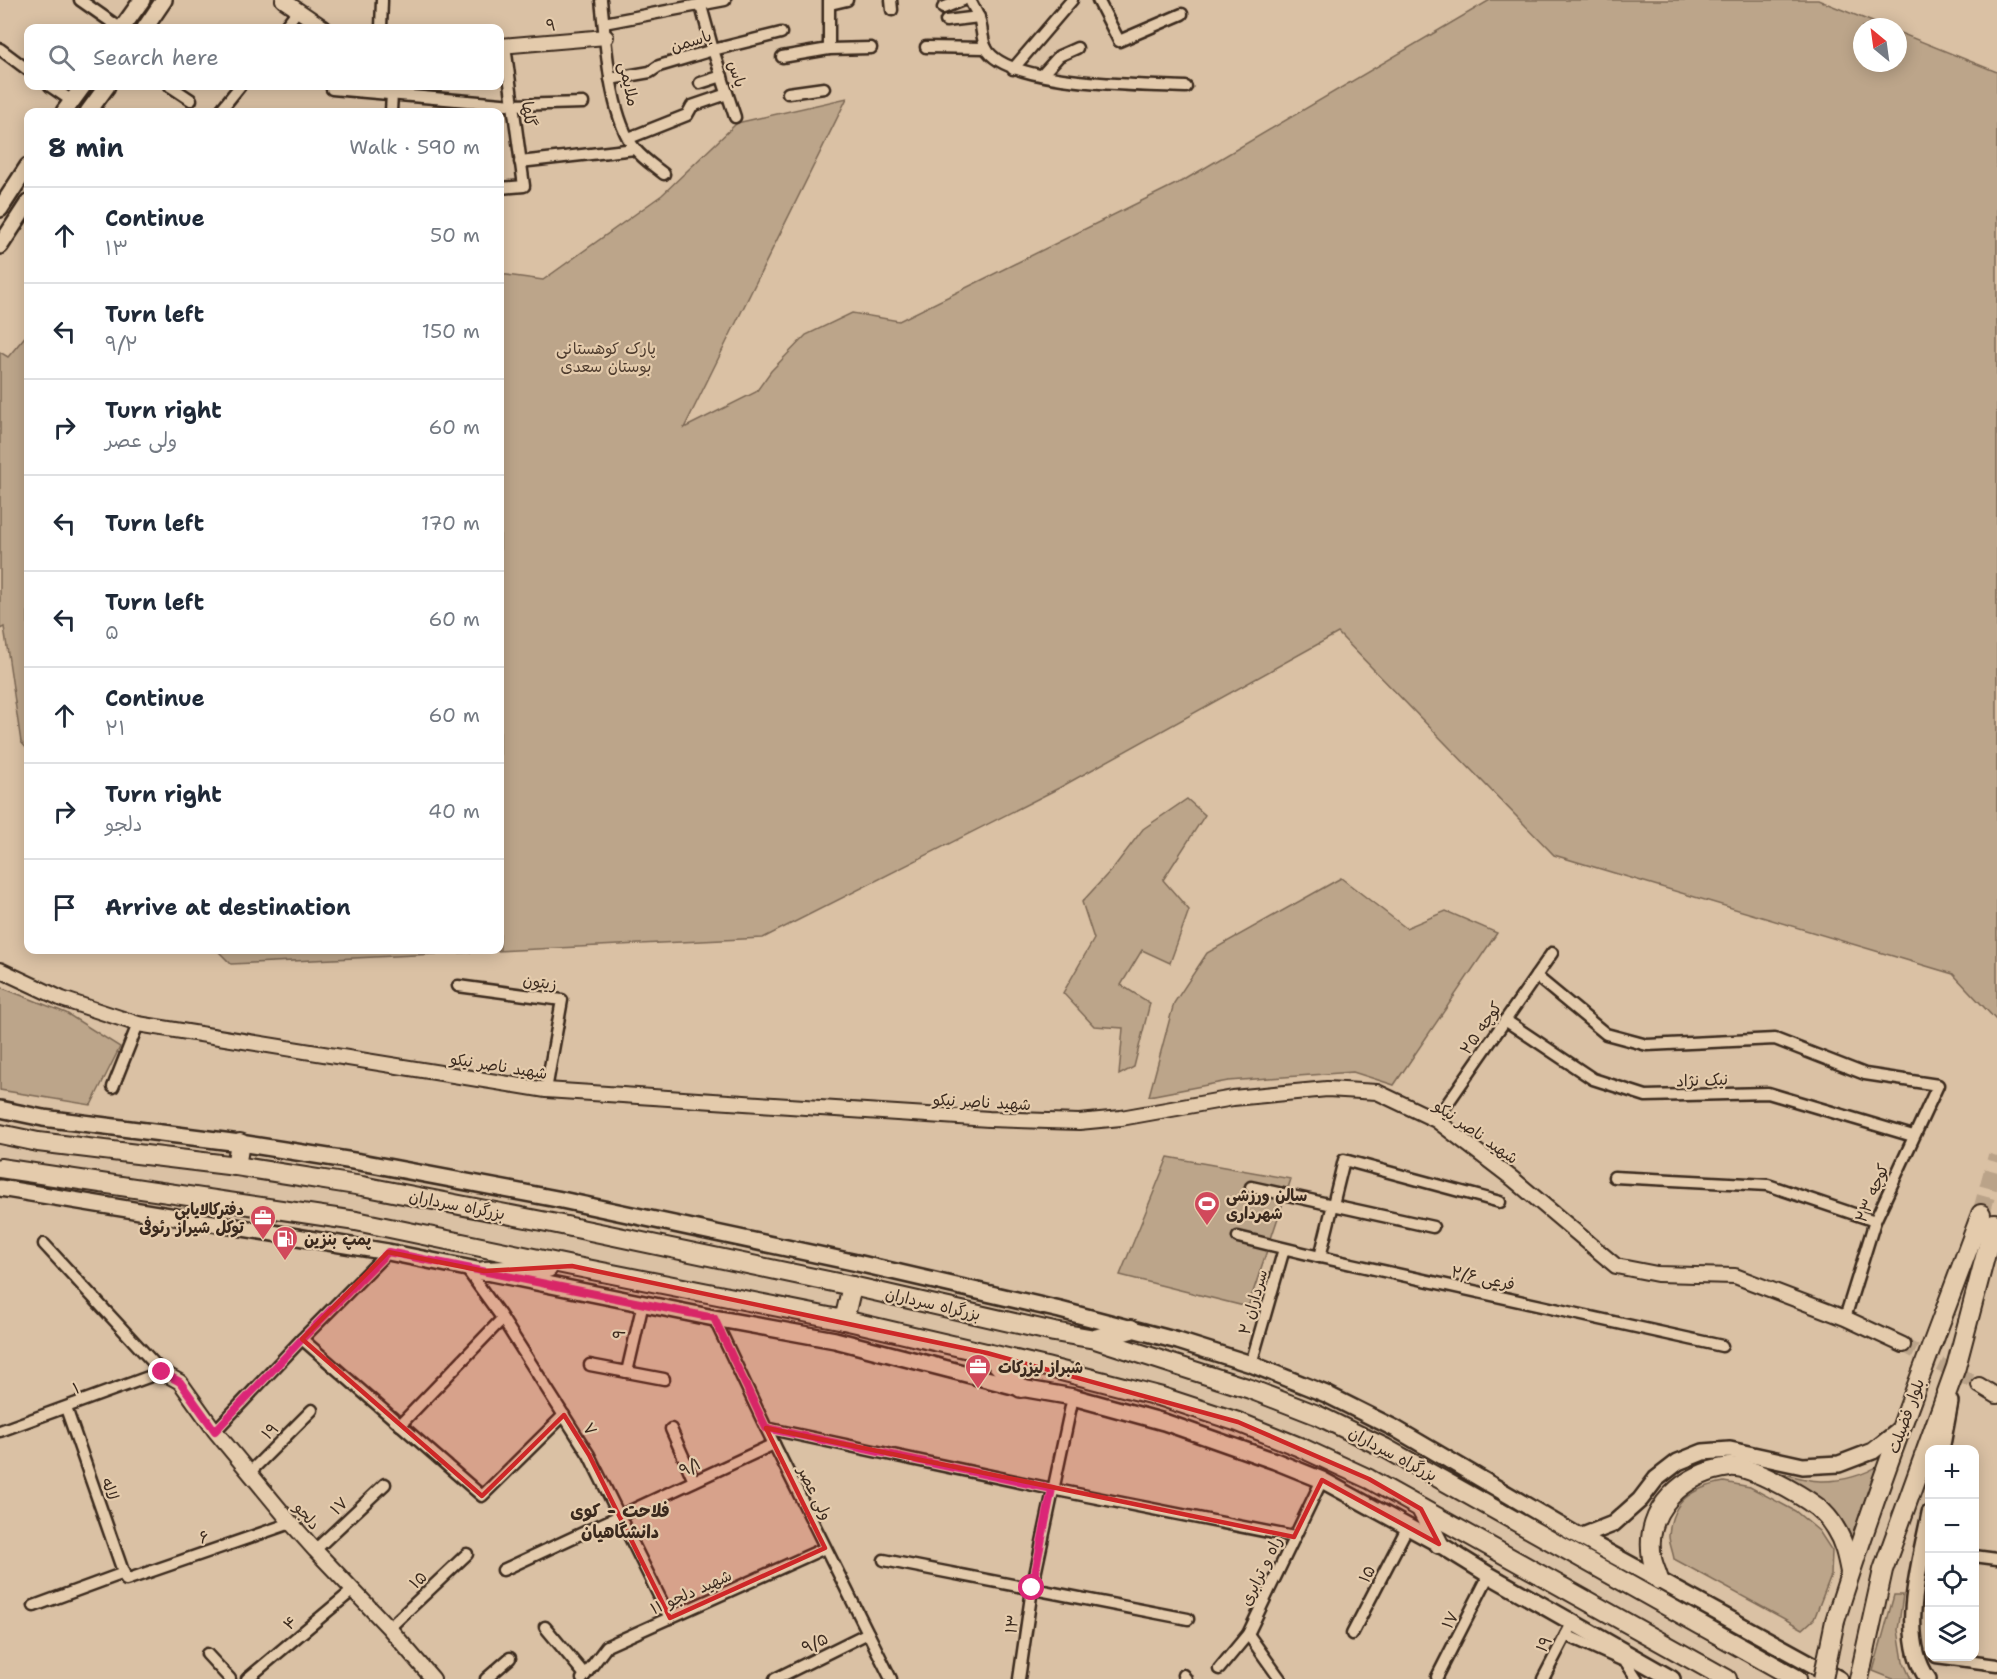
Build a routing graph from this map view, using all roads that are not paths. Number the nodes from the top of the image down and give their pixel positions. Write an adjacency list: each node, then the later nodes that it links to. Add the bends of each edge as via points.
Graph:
1 (80, 0): 21 (street)
2 (142, 0): 22 (main road)
3 (164, 0): 23 (main road)
4 (283, 0): 16 (street)
5 (382, 0): 26 (street)
6 (601, 0): 20 (street, ملایمی)
7 (725, 0): 14 (street)
8 (847, 0): 13 (street)
9 (963, 0): 15 (street)
10 (970, 0): 18 (street)
11 (1072, 0): 40 (street)
12 (1098, 0): 17 (street, via 1119,41)
13 (829, 2): 35 (street)
14 (701, 6): 20 (street); 36 (street, یاس)
15 (943, 8)
16 (298, 10): 24 (street); 25 (street)
17 (1182, 14)
18 (979, 17): 19 (street); 32 (street)
19 (946, 21)
20 (604, 23): 28 (street, ملایمی)
21 (115, 24)
22 (124, 24)
23 (148, 24)
24 (287, 24)
25 (318, 24)
26 (381, 24)
27 (781, 33): 36 (street, یاسمن)
28 (606, 37): 29 (street, ۹); 43 (street, ملایمی)
29 (504, 46)
30 (926, 47): 32 (street)
31 (871, 48): 35 (street)
32 (986, 48): 40 (street, via 995,59)
33 (1077, 48): 41 (street, via 1059,56)
34 (0, 49): 39 (street)
35 (829, 49): 38 (street)
36 (712, 50): 42 (street, یاس); 43 (street, یاسمن, via 651,72)
37 (504, 57): 58 (street, گلها)
38 (782, 57)
39 (24, 67)
40 (1013, 69): 41 (street)
41 (1042, 75): 45 (street, via 1057,80)
42 (722, 76): 44 (street); 55 (street, یاس)
43 (610, 79): 64 (street, ملایمی)
44 (700, 83)
45 (1186, 87)
46 (824, 88): 54 (street)
47 (53, 90): 59 (street)
48 (80, 90): 59 (main road)
49 (104, 90): 60 (main road)
50 (176, 90): 56 (street)
51 (237, 90): 61 (street)
52 (347, 90): 53 (street)
53 (392, 93): 58 (street); 62 (street)
54 (788, 93)
55 (727, 94): 63 (street, یاس); 64 (street, via 692,106 687,115)
56 (190, 100)
57 (583, 104): 58 (street)
58 (513, 105): 66 (street, گلها)
59 (68, 107)
60 (91, 108)
61 (222, 108)
62 (391, 108)
63 (735, 117)
64 (629, 138): 65 (street, ملایمی)
65 (635, 149): 66 (street); 68 (street)
66 (520, 162): 69 (street, گلها, via 524,186)
67 (24, 172): 70 (main road)
68 (664, 174)
69 (504, 188)
70 (0, 209)
71 (24, 209): 72 (main road)
72 (0, 246)
73 (1552, 953): 75 (street, کوچه ۲۵)
74 (0, 969): 78 (street, شهید ناصر نیکو, via 62,999)
75 (1536, 976): 77 (street, کوچه ۲۵); 84 (street, کوچه ۲۳, via 1606,1034 1647,1045 1775,1039 1865,1074 1938,1085)
76 (458, 986): 80 (street, زیتون, via 562,1000)
77 (1506, 1020): 82 (street, کوچه ۲۵); 84 (street, نیک نژاد, via 1593,1080 1646,1096 1768,1093)
78 (138, 1024): 79 (street); 80 (street, شهید ناصر نیکو)
79 (113, 1087)
80 (546, 1090): 82 (street, شهید ناصر نیکو, via 1079,1122 1233,1098 1327,1089 1377,1092)
81 (0, 1109): 85 (main road)
82 (1436, 1120): 105 (street, شهید ناصر نیکو, via 1616,1266 1657,1274 1735,1276)
83 (0, 1134): 86 (main road, بزرگراه سرداران)
84 (1913, 1136): 93 (street, کوچه ۲۳)
85 (240, 1143): 86 (main road); 108 (main road, via 591,1207 857,1263)
86 (236, 1166): 102 (main road, بزرگراه سرداران, via 552,1222)
87 (0, 1168): 100 (main road, بزرگراه سرداران, via 356,1221)
88 (1614, 1178): 93 (street, via 1768,1185)
89 (1251, 1187): 92 (street)
90 (0, 1188): 98 (main road)
91 (1500, 1202): 92 (street, via 1344,1160)
92 (1333, 1205): 94 (street); 99 (street)
93 (1875, 1221): 105 (street, کوچه ۲۳)
94 (1433, 1227)
95 (1239, 1237): 97 (street, فرعی ۲/۶)
96 (44, 1244): 117 (street)
97 (1284, 1249): 99 (street, فرعی ۲/۶); 114 (street, سرداران ۲)
98 (388, 1252): 101 (main road); 109 (street)
99 (1320, 1257): 112 (street, فرعی ۲/۶)
100 (572, 1266): 101 (main road); 107 (main road, بزرگراه سرداران)
101 (475, 1269): 103 (main road); 106 (street, ۷)
102 (852, 1286): 107 (main road); 110 (main road, بزرگراه سرداران)
103 (643, 1303): 104 (main road); 118 (street, ۹)
104 (714, 1318): 121 (main road, via 835,1340); 128 (street, ولی عصر)
105 (1845, 1318): 111 (street, شهید ناصر نیکو)
106 (502, 1319): 126 (street, ۷); 127 (street)
107 (844, 1320): 113 (main road, بزرگراه سرداران)
108 (1131, 1329): 110 (main road); 114 (main road)
109 (302, 1339): 127 (street); 133 (street)
110 (1095, 1339): 134 (main road, بزرگراه سرداران, via 1250,1389)
111 (1903, 1345)
112 (1722, 1346)
113 (987, 1353): 121 (main road); 142 (main road, بزرگراه سرداران, via 1239,1422 1369,1479)
114 (1251, 1364): 131 (main road, via 1326,1394)
115 (590, 1365): 118 (street)
116 (1956, 1367): 130 (main road, بلوار فضیلت, via 1988,1218); 136 (main road); 196 (main road, بلوار فضیلت, via 1882,1570)
117 (162, 1372): 124 (street, ۱); 133 (street, دلجو, via 180,1382)
118 (627, 1372): 119 (street)
119 (664, 1379)
120 (1979, 1385): 122 (street)
121 (1021, 1388): 123 (main road)
122 (1997, 1396)
123 (1073, 1397): 138 (main road, via 1164,1422); 141 (street, ۱۳)
124 (66, 1408): 132 (street, ۱); 159 (street, لاله)
125 (312, 1410): 137 (street, ۱۹)
126 (564, 1416): 127 (street, via 482,1496); 143 (street, ۷)
127 (400, 1425)
128 (766, 1428): 135 (street, ولی عصر); 141 (street)
129 (670, 1429): 139 (street)
130 (1901, 1429): 148 (main road, via 1873,1451 1839,1464 1803,1466 1730,1450 1702,1452 1677,1462 1613,1524); 157 (main road, بلوار فضیلت)
131 (1396, 1430): 134 (main road); 148 (main road)
132 (0, 1431)
133 (215, 1431): 137 (street, دلجو)
134 (1350, 1431): 193 (main road, بزرگراه سرداران)
135 (774, 1444): 139 (street, ۹/۱); 150 (street, ولی عصر)
136 (1942, 1445)
137 (249, 1473): 144 (street, دلجو)
138 (1322, 1480): 145 (main road); 147 (street, راه و ترابری)
139 (694, 1481): 143 (street, ۹/۱)
140 (385, 1484): 151 (street, ۱۷)
141 (1052, 1489): 147 (street); 161 (street, ۱۳)
142 (1421, 1509): 149 (main road); 192 (main road, بزرگراه سرداران)
143 (620, 1517): 156 (street, ۹/۱); 164 (street, ۷)
144 (291, 1523): 151 (street, دلجو); 159 (street, ۶)
145 (1407, 1528): 149 (main road); 170 (street, ۱۵)
146 (1925, 1536): 197 (main road, via 1911,1613 1914,1649)
147 (1294, 1537): 171 (street, راه و ترابری)
148 (1580, 1537): 160 (main road)
149 (1439, 1544): 158 (main road)
150 (825, 1548): 164 (street, شهید دلجو ۱۱); 169 (street, ولی عصر)
151 (315, 1550): 162 (street, دلجو)
152 (467, 1554): 167 (street, ۱۵)
153 (1979, 1556): 154 (street)
154 (1997, 1558)
155 (884, 1560): 161 (street)
156 (503, 1570)
157 (1850, 1572): 160 (main road, via 1835,1527 1819,1509 1782,1485 1732,1467 1695,1477 1675,1491 1660,1510 1652,1533 1652,1557); 194 (main road, بلوار فضیلت, bridge)
158 (1489, 1575): 168 (main road); 179 (street, ۱۷)
159 (125, 1576): 163 (street, ۶)
160 (1659, 1580): 195 (main road)
161 (1032, 1588): 165 (street); 186 (street, ۱۳)
162 (353, 1590): 167 (street, دلجو); 181 (street, ۴)
163 (34, 1606)
164 (670, 1618): 178 (street, شهید دلجو ۱۱, via 608,1646)
165 (1188, 1619)
166 (545, 1627): 178 (street)
167 (389, 1628): 182 (street, دلجو)
168 (1569, 1629): 174 (main road); 188 (street, ۱۹); 189 (street, via 1626,1662)
169 (868, 1633): 184 (street, ۹/۵); 185 (street, ولی عصر)
170 (1352, 1634)
171 (1248, 1635): 177 (street, راه و ترابری); 187 (street)
172 (207, 1654): 180 (street)
173 (510, 1658): 183 (street)
174 (1638, 1661): 190 (main road); 191 (main road)
175 (1966, 1661): 176 (street)
176 (1997, 1665)
177 (1219, 1669)
178 (583, 1677)
179 (1437, 1677)
180 (230, 1679)
181 (247, 1679)
182 (433, 1679)
183 (486, 1679)
184 (775, 1679)
185 (891, 1679)
186 (1019, 1679)
187 (1280, 1679)
188 (1543, 1679)
189 (1636, 1679)
190 (1648, 1679)
191 (1672, 1679)
192 (1727, 1679)
193 (1797, 1679)
194 (1823, 1679)
195 (1839, 1679)
196 (1859, 1679)
197 (1928, 1679)

